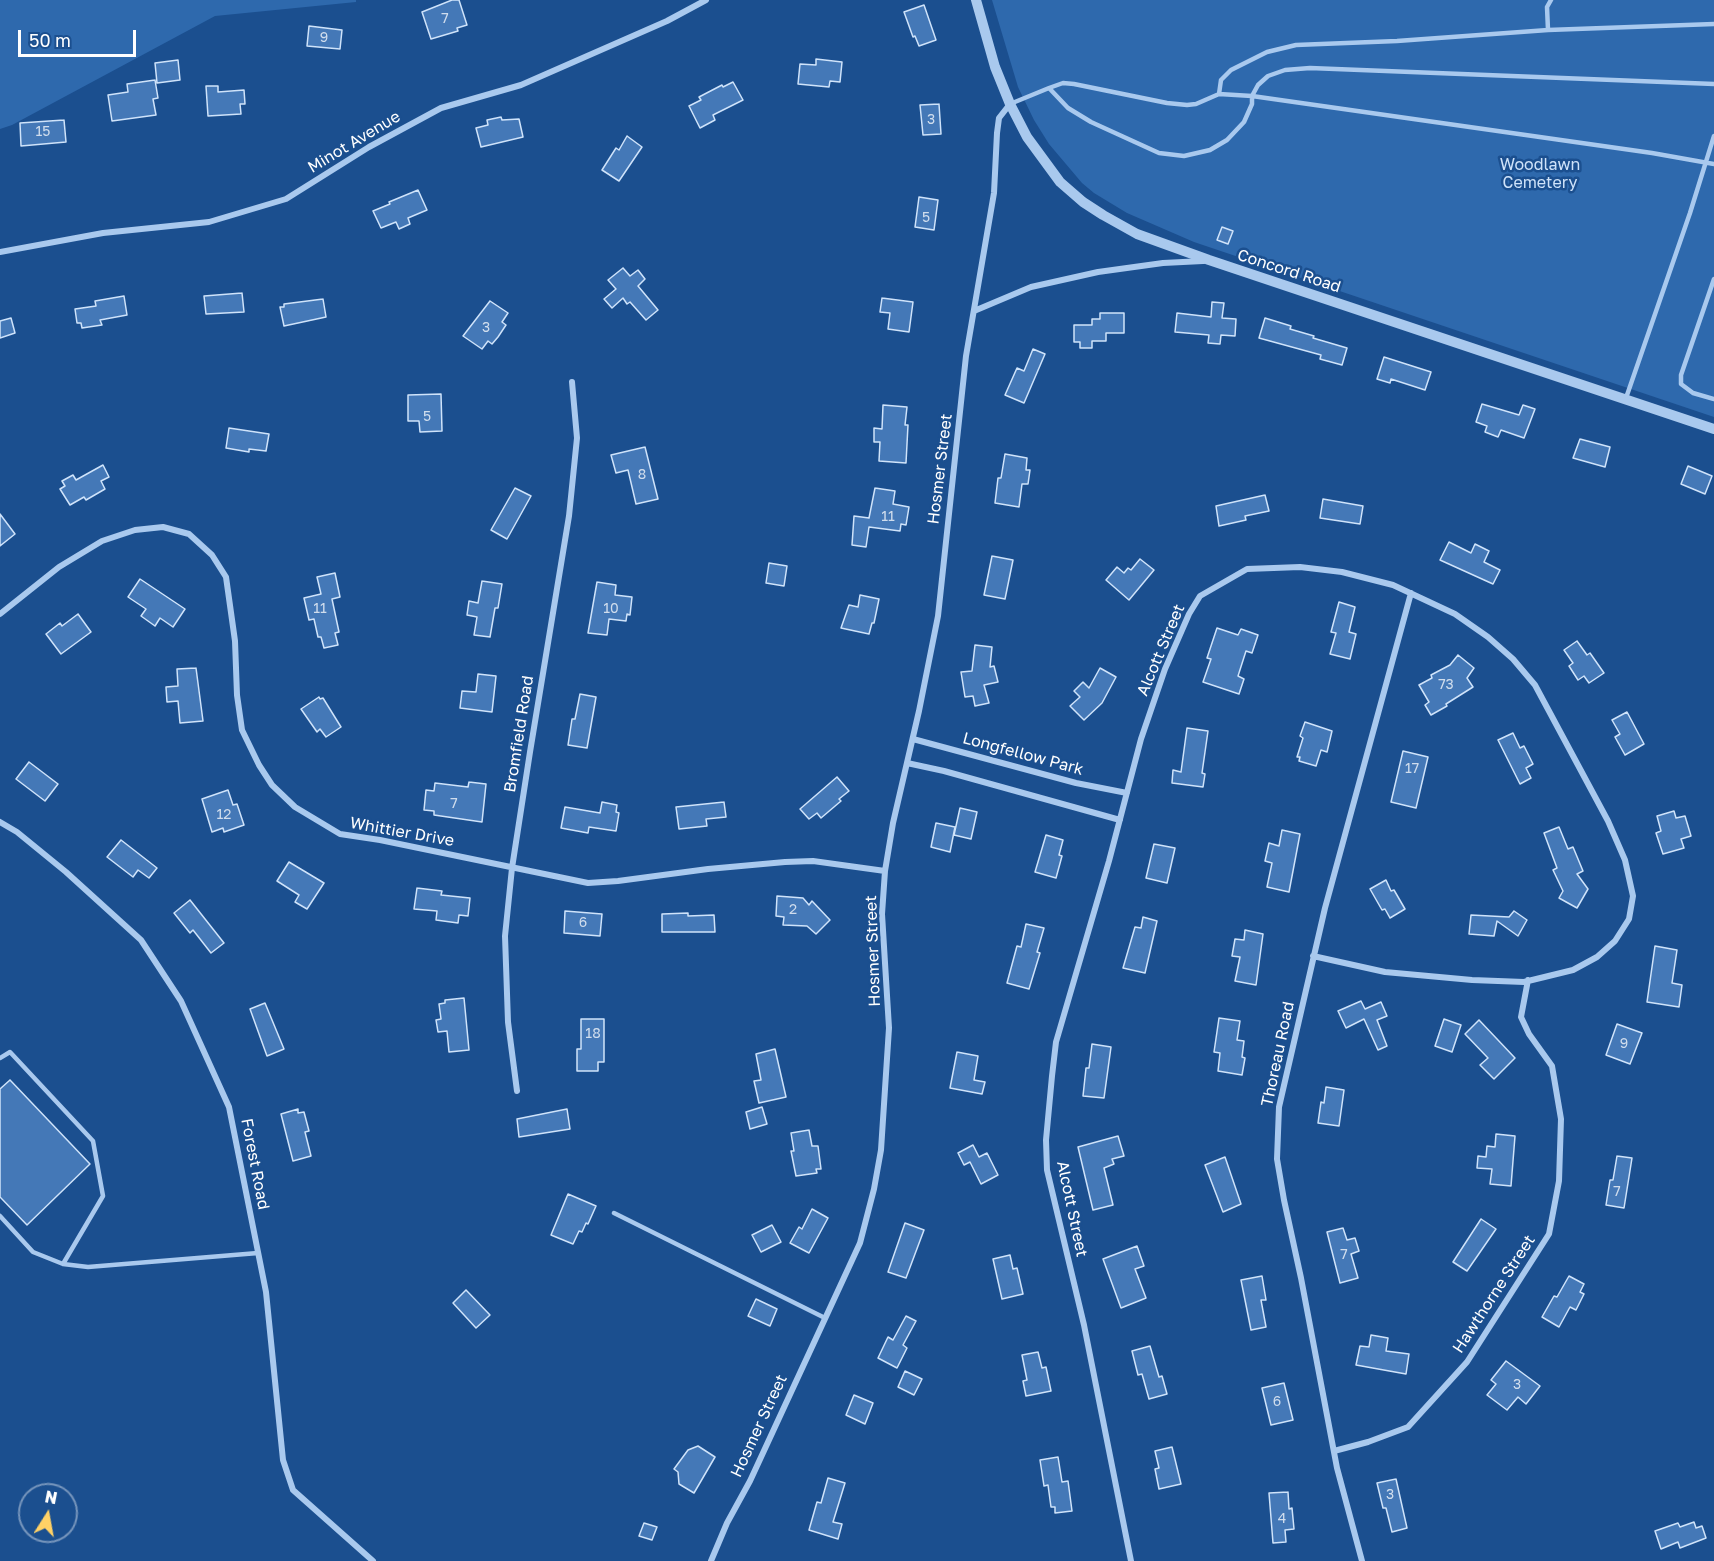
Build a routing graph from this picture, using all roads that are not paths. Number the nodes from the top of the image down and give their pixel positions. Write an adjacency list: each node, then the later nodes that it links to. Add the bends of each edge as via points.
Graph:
1 (706, 0): 14 (street, Minot Avenue, via 521,85 441,108 369,147 286,200 209,222 103,233)
2 (976, 0): 10 (street, Concord Road)
3 (1551, 0): 5 (lane, via 1547,9)
4 (1714, 24): 5 (lane)
5 (1548, 30): 8 (lane, via 1279,47 1231,70 1221,80)
6 (1714, 84): 9 (lane, via 1310,68 1268,76)
7 (1048, 88): 8 (lane, via 1074,84 1187,105); 9 (lane, via 1068,108 1091,122 1159,153 1184,156 1210,150 1227,140 1249,114); 10 (lane)
8 (1219, 94): 9 (lane)
9 (1252, 96): 12 (lane)
10 (1010, 104): 15 (street, Concord Road, via 1044,162 1077,197 1124,227); 17 (street, Hosmer Street, via 998,124 994,193)
11 (1714, 136): 12 (lane)
12 (1705, 163): 13 (lane); 19 (lane)
13 (1714, 164)
14 (0, 252)
15 (1209, 260): 17 (street, via 1098,272 1031,287); 19 (street, Concord Road)
16 (1714, 279): 20 (lane, via 1681,375 1681,384 1693,393)
17 (974, 311): 24 (street, Hosmer Street, via 938,616)
18 (572, 382): 29 (street, Bromfield Road, via 577,438 569,516)
19 (1626, 398): 21 (street, Concord Road)
20 (1714, 399)
21 (1714, 429)
22 (1411, 593): 26 (street, Alcott Street, via 1353,575 1300,567 1247,569 1200,596 1165,669); 31 (street, Thoreau Road); 32 (street, Alcott Street, via 1455,614 1488,637 1535,685 1625,860 1633,896 1629,919 1615,941 1598,957 1573,970)
23 (0, 614): 29 (street, Whittier Drive, via 59,567 102,541 135,530 163,527 189,534 212,555 226,577 242,730 272,784 295,807 340,834)
24 (913, 739): 25 (street, Hosmer Street); 26 (street, Longfellow Park)
25 (907, 763): 27 (street); 30 (street, Hosmer Street)
26 (1127, 793): 27 (street, Alcott Street)
27 (1120, 820): 43 (street, Alcott Street, via 1056,1042 1046,1140 1047,1170 1084,1325)
28 (0, 822): 37 (street, Forest Road, via 66,872 141,940 181,1001 229,1107)
29 (512, 868): 30 (street, Whittier Drive, via 588,883 785,862 813,861); 34 (street, Bromfield Road, via 505,936 506,981)
30 (885, 871): 39 (street, Hosmer Street, via 882,914 889,1028 881,1150 860,1243)
31 (1313, 956): 32 (street, Alcott Street, via 1385,972 1472,980); 40 (street, Thoreau Road, via 1279,1107 1277,1159)
32 (1528, 980): 40 (street, Hawthorne Street, via 1521,1017 1552,1066 1561,1119 1559,1182 1549,1234 1467,1362 1408,1427)
33 (0, 1058): 38 (lane, via 10,1052 93,1141 104,1196)
34 (517, 1091)
35 (614, 1213): 39 (lane)
36 (0, 1216): 38 (lane, via 33,1252)
37 (258, 1253): 38 (lane, via 88,1267); 41 (street, Forest Road, via 266,1292 283,1460 293,1490)
38 (63, 1264)
39 (825, 1318): 42 (street, Hosmer Street)
40 (1334, 1451): 44 (street, Thoreau Road)
41 (373, 1561)
42 (711, 1561)
43 (1131, 1561)
44 (1362, 1561)

